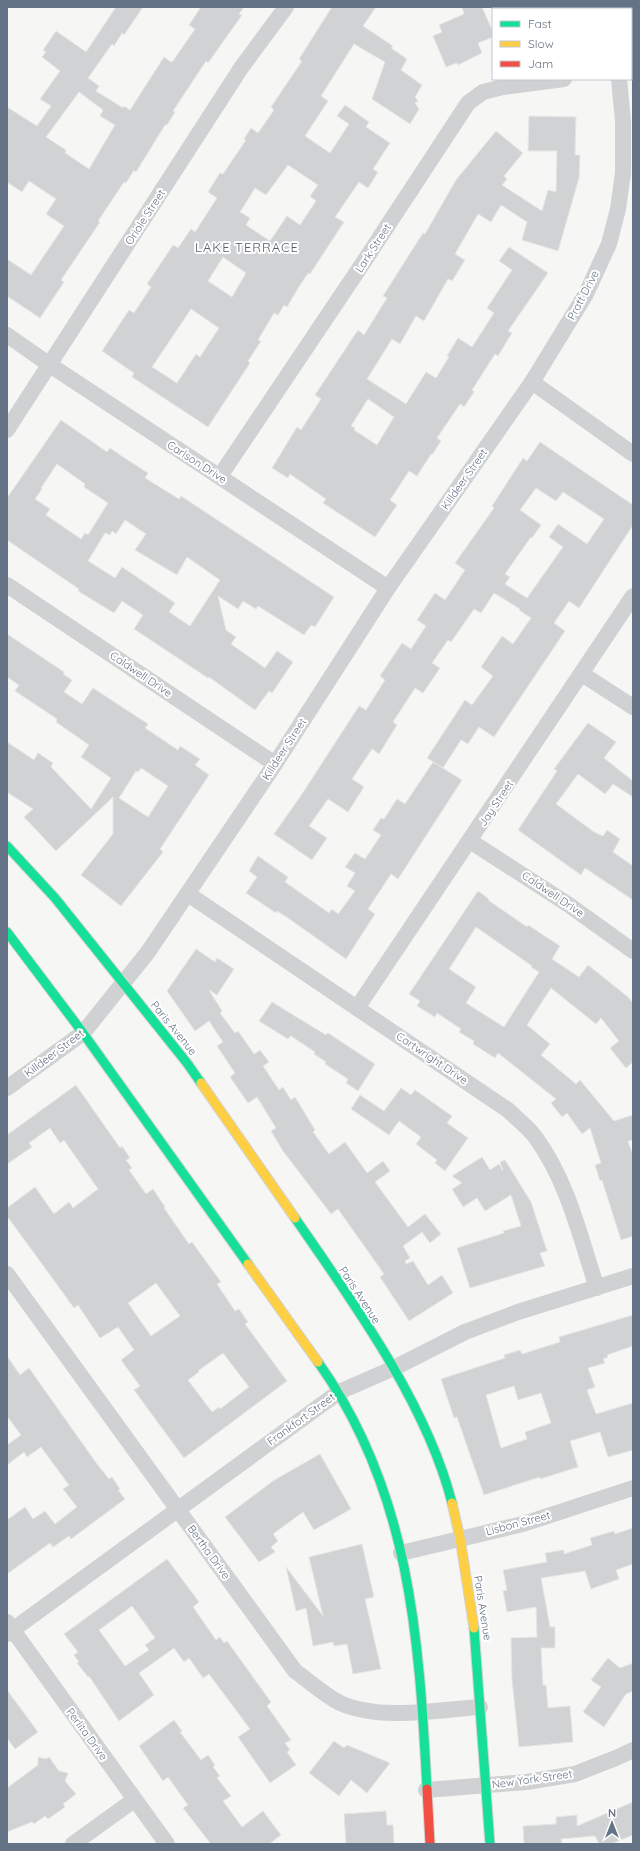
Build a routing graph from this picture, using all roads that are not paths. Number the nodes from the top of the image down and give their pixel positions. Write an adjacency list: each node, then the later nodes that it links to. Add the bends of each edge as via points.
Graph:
1 (286, 7): 5 (street, Oriole Street, via 241,68)
2 (556, 80): 9 (street, Lark Street, via 483,92 468,103)
3 (619, 80): 6 (street, Pratt Drive, via 623,121 623,173 618,210 609,244 586,294)
4 (7, 335): 5 (street, Carlson Drive)
5 (50, 365): 7 (street, Oriole Street); 9 (street, Carlson Drive)
6 (532, 382): 8 (street); 11 (street, Killdeer Street)
7 (7, 430)
8 (633, 454)
9 (220, 476): 11 (street, Carlson Drive)
10 (7, 585): 15 (street, Caldwell Drive)
11 (388, 588): 15 (street, Killdeer Street)
12 (633, 596): 13 (street, Jay Street)
13 (582, 674): 14 (street); 16 (street, Jay Street)
14 (633, 707)
15 (275, 764): 18 (street, Killdeer Street)
16 (470, 841): 20 (street, Caldwell Drive, via 569,905); 22 (street, Jay Street)
17 (7, 846): 21 (street, Paris Avenue, via 55,898)
18 (188, 894): 21 (street, Killdeer Street); 22 (street, Cartwright Drive)
19 (7, 932): 23 (street)
20 (633, 951)
21 (123, 985): 23 (street, Killdeer Street); 28 (street, Paris Avenue, via 187,1063 317,1250)
22 (357, 1008): 27 (street, Cartwright Drive, via 508,1110 536,1137 556,1170 569,1202)
23 (83, 1033): 24 (street, Killdeer Street); 29 (street)
24 (7, 1088)
25 (7, 1274): 31 (street, Bertha Drive)
26 (633, 1276): 27 (street, Frankfort Street)
27 (597, 1288): 28 (street, Frankfort Street, via 518,1312 466,1332)
28 (394, 1368): 29 (street, Frankfort Street); 32 (street, Paris Avenue, via 432,1445 447,1485)
29 (339, 1392): 31 (street, Frankfort Street); 33 (street, via 381,1483)
30 (633, 1488): 32 (street, Lisbon Street, via 523,1524)
31 (178, 1509): 34 (street, Frankfort Street); 36 (street, Bertha Drive, via 295,1671 340,1703 391,1713)
32 (460, 1538): 33 (street, Lisbon Street); 35 (street, Paris Avenue, via 476,1640)
33 (401, 1553): 36 (street, via 411,1600)
34 (9, 1629): 40 (street, Perlita Drive)
35 (480, 1707): 36 (street, Bertha Drive); 38 (street, Paris Avenue)
36 (422, 1711): 39 (street)
37 (633, 1750): 38 (street, New York Street, via 575,1774)
38 (486, 1786): 39 (street, New York Street); 44 (street, Paris Avenue)
39 (426, 1790): 43 (street)
40 (134, 1800): 41 (street); 42 (street, Perlita Drive)
41 (73, 1844)
42 (167, 1844)
43 (430, 1844)
44 (490, 1844)

